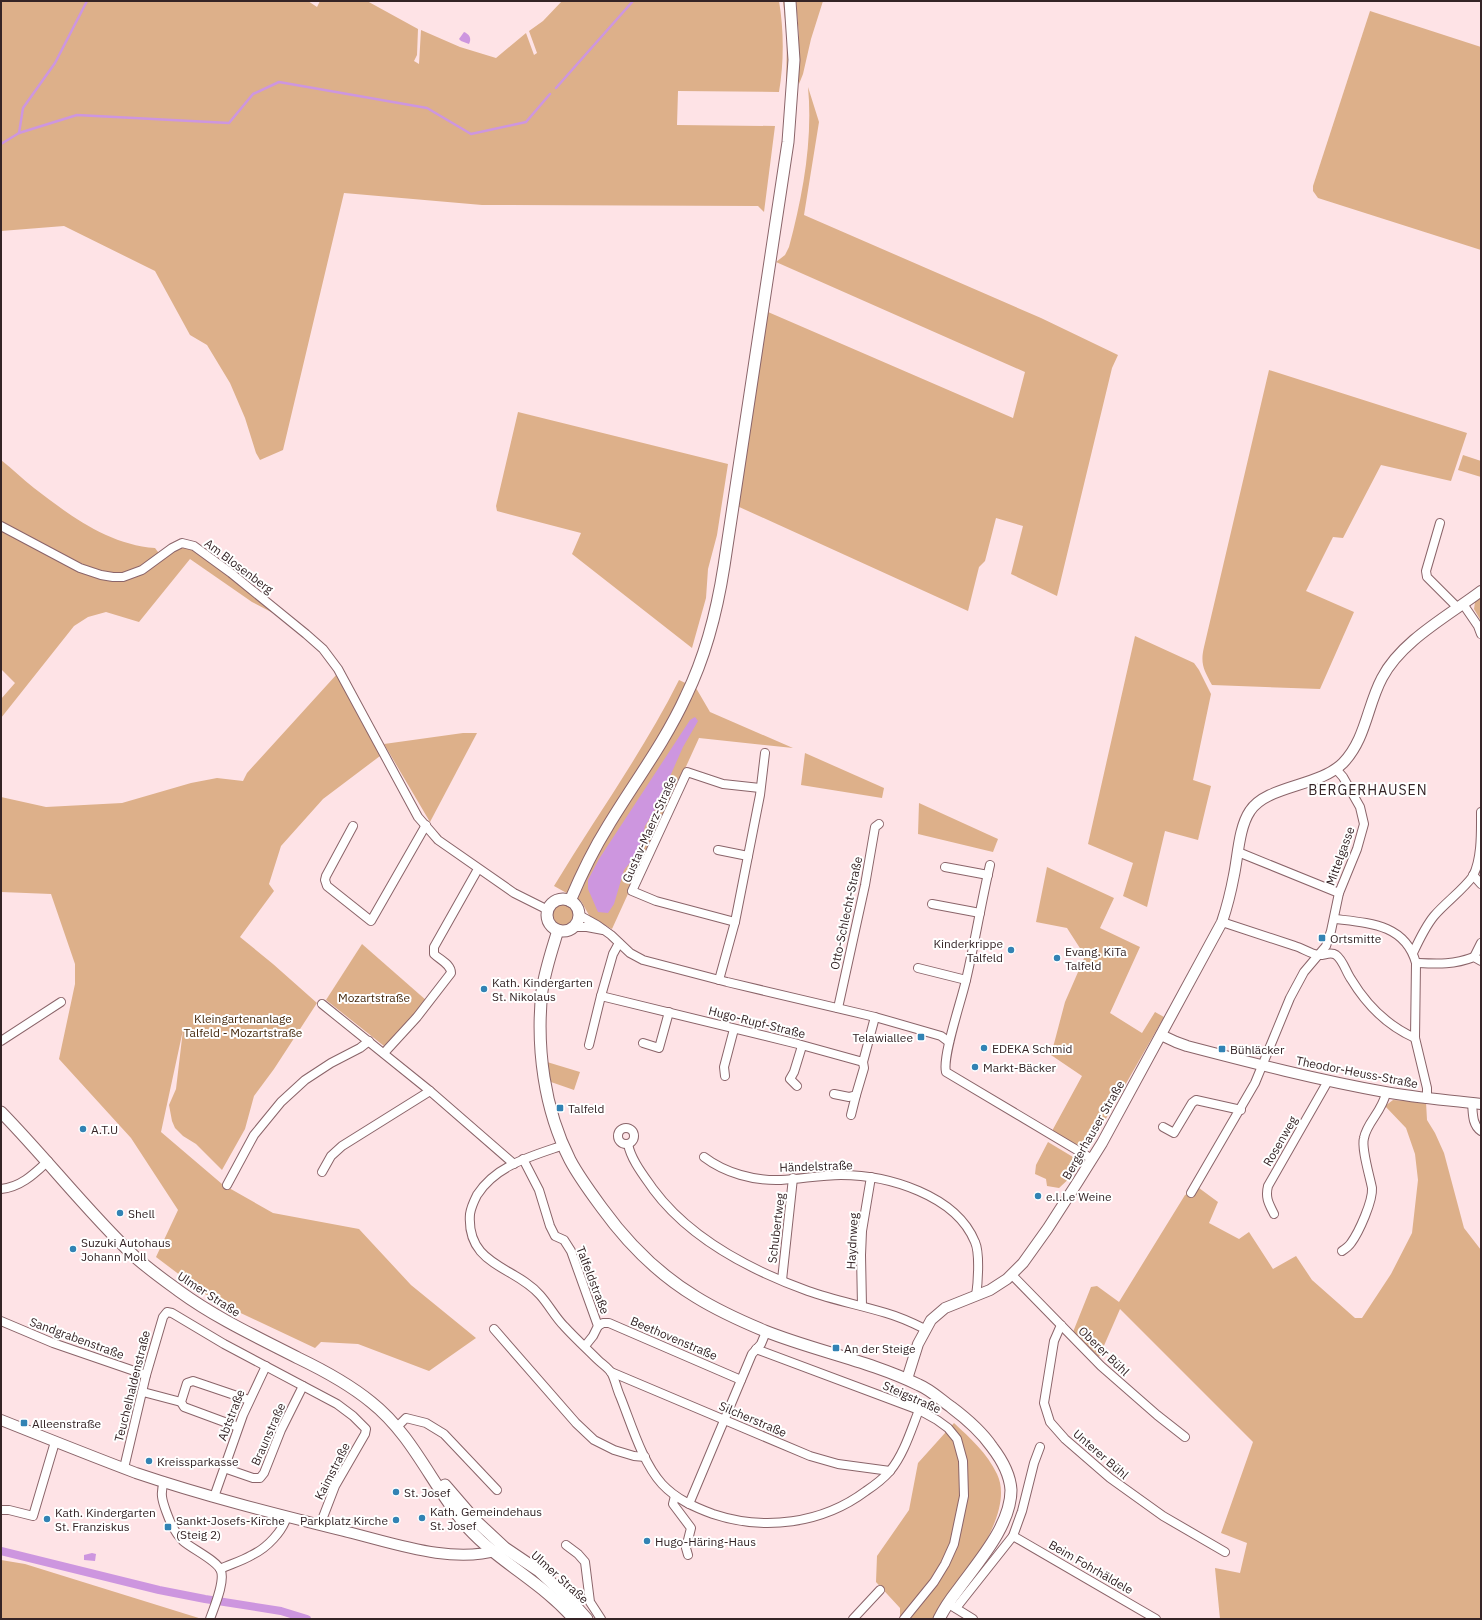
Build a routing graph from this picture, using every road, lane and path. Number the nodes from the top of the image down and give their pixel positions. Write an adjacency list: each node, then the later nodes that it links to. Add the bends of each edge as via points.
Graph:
1 (790, 1): 24 (main road, via 794,60 788,142 724,566 713,623 701,663 678,712 600,839)
2 (1440, 523): 5 (street, via 1426,571 1427,577)
3 (1, 526): 12 (street, Am Blosenberg, via 80,568 113,577 123,577 142,570 182,543 194,546 323,649 338,669 418,817)
4 (1481, 591): 5 (street)
5 (1461, 606): 6 (street, via 1478,626); 8 (street, via 1412,643 1388,668 1381,679 1358,742)
6 (1481, 634)
7 (765, 753): 9 (street)
8 (1336, 769): 15 (street, Bergerhauser Straße, via 1266,797 1255,804 1247,816); 23 (street, Mittelgasse, via 1360,807 1364,824)
9 (760, 788): 16 (street); 30 (street, Gustav-Maerz-Straße, via 723,784 687,772 632,891 663,903)
10 (1481, 812): 21 (street, via 1480,848)
11 (879, 824): 47 (street, Otto-Schlecht-Straße, via 875,827)
12 (426, 825): 13 (street, via 371,921 326,883 326,876); 19 (street, Am Blosenberg, via 438,840)
13 (353, 826)
14 (718, 850): 16 (street)
15 (1238, 852): 23 (street); 31 (street, Bergerhauser Straße, via 1228,905)
16 (748, 856): 30 (street)
17 (990, 865): 20 (street)
18 (945, 867): 20 (street)
19 (478, 869): 26 (street, Am Blosenberg, via 514,893); 59 (street, via 433,950 434,954 449,966 451,973 417,1017)
20 (988, 875): 27 (street)
21 (1473, 876): 22 (street); 37 (street, via 1426,926)
22 (1481, 884)
23 (1339, 893): 29 (street, Mittelgasse)
24 (570, 901): 26 (main road, via 559,900); 28 (main road, via 576,906)
25 (932, 904): 27 (street)
26 (548, 910): 33 (main road, via 550,924)
27 (980, 913): 43 (street)
28 (579, 915): 32 (main road); 34 (street)
29 (1335, 919): 37 (street, via 1389,929 1402,938); 38 (street, Mittelgasse, via 1326,946)
30 (734, 922): 42 (street)
31 (1222, 922): 38 (street); 51 (street, Bergerhauser Straße)
32 (574, 927): 33 (main road, via 566,931); 34 (street)
33 (558, 930): 77 (main road, via 544,981 540,1041 546,1087)
34 (604, 931): 35 (street)
35 (619, 943): 42 (street, via 643,960); 44 (street, via 613,954)
36 (1481, 943): 39 (street)
37 (1413, 953): 40 (street)
38 (1318, 955): 52 (street, via 1336,955 1351,980 1380,1016); 61 (street, Mittelgasse, via 1293,991)
39 (1478, 959): 40 (street, via 1448,964)
40 (1416, 963): 52 (street)
41 (918, 968): 43 (street)
42 (719, 980): 47 (street)
43 (966, 980): 55 (street)
44 (601, 996): 48 (street, Hugo-Rupf-Straße); 57 (street)
45 (61, 1002): 53 (street)
46 (322, 1004): 54 (street)
47 (838, 1008): 49 (street)
48 (669, 1012): 50 (street, Hugo-Rupf-Straße); 56 (street, via 659,1048)
49 (875, 1017): 55 (street, via 941,1036); 60 (street)
50 (734, 1029): 58 (street, Hugo-Rupf-Straße); 62 (street, via 724,1067)
51 (1161, 1035): 61 (street, Theodor-Heuss-Straße, via 1181,1044); 80 (street, Bergerhauser Straße)
52 (1415, 1038): 69 (street, via 1427,1088)
53 (1, 1041)
54 (369, 1041): 59 (street); 86 (street, via 305,1080 282,1102 254,1135)
55 (949, 1042): 80 (street, via 946,1072)
56 (643, 1043)
57 (589, 1045)
58 (802, 1046): 60 (street, Hugo-Rupf-Straße); 64 (street, via 790,1078)
59 (384, 1053): 65 (street)
60 (863, 1062): 68 (street, via 864,1068)
61 (1263, 1066): 63 (street, Theodor-Heuss-Straße); 71 (street, Mittelgasse)
62 (725, 1076)
63 (1328, 1081): 66 (street, Theodor-Heuss-Straße); 89 (street, Rosenweg, via 1268,1186 1267,1200)
64 (798, 1086)
65 (430, 1091): 82 (street); 83 (street, via 342,1146 331,1156)
66 (1386, 1092): 69 (street, Theodor-Heuss-Straße); 90 (street, via 1363,1142 1372,1188 1370,1204 1351,1243)
67 (834, 1094): 68 (street, via 849,1097)
68 (856, 1095): 73 (street)
69 (1427, 1099): 70 (street, Theodor-Heuss-Straße)
70 (1476, 1103): 75 (street, via 1474,1121 1476,1128)
71 (1241, 1110): 74 (street, via 1196,1100 1174,1133); 88 (street, Mittelgasse)
72 (1, 1112): 81 (main road, Ulmer Straße)
73 (851, 1115)
74 (1163, 1127)
75 (1481, 1131)
76 (628, 1144): 92 (street, via 644,1176 672,1212 714,1246 753,1268)
77 (564, 1145): 79 (street); 100 (main road, via 584,1183 612,1222 652,1266 695,1297)
78 (704, 1157): 84 (street, Händelstraße, via 718,1167 734,1173 780,1180)
79 (524, 1159): 82 (street); 97 (street, Talfeldstraße, via 539,1190 555,1236 564,1240 571,1251)
80 (1092, 1159): 91 (street, Bergerhauser Straße, via 1048,1228)
81 (48, 1161): 87 (street, via 25,1181); 116 (main road, Ulmer Straße, via 93,1214 135,1256 179,1291 230,1323 336,1378 371,1401)
82 (514, 1164): 101 (street, via 490,1179 474,1202 470,1212 473,1236 491,1262 535,1290 564,1326)
83 (322, 1172)
84 (793, 1178): 85 (street, Händelstraße, via 840,1175); 92 (street, Schubertweg)
85 (871, 1178): 93 (street, Händelstraße, via 912,1188 930,1196 949,1208 965,1224 976,1243); 94 (street, Haydnweg, via 862,1231)
86 (227, 1185)
87 (1, 1189)
88 (1191, 1193)
89 (1274, 1214)
90 (1342, 1251)
91 (1012, 1275): 93 (street, Bergerhauser Straße, via 999,1285); 96 (street, Oberer Bühl)
92 (782, 1280): 94 (street, via 807,1291)
93 (976, 1296): 98 (street, Bergerhauser Straße, via 946,1308 931,1320)
94 (862, 1306): 98 (street)
95 (1, 1321): 105 (street, Sandgrabenstraße, via 53,1343)
96 (1061, 1325): 117 (street, Oberer Bühl, via 1115,1379); 137 (street, Unterer Bühl, via 1054,1341 1044,1403 1050,1422 1065,1439 1110,1478 1163,1516)
97 (598, 1326): 101 (street, Talfeldstraße); 107 (street, Beethovenstraße, via 609,1323)
98 (926, 1328): 106 (street, Bergerhauser Straße)
99 (494, 1329): 121 (street, via 594,1440 614,1450)
100 (766, 1332): 102 (street, via 762,1344); 106 (main road)
101 (585, 1346): 104 (street)
102 (756, 1349): 107 (street); 112 (street, Steigstraße)
103 (266, 1366): 105 (street, Teuchelhaldenstraße, via 167,1312 163,1316); 108 (street); 110 (street, Abtstraße)
104 (611, 1372): 114 (street, Silcherstraße); 121 (street)
105 (146, 1375): 109 (street, Teuchelhaldenstraße)
106 (907, 1379): 141 (main road, via 922,1386 983,1434 1002,1460 1010,1481 1010,1502 1000,1528)
107 (741, 1380): 114 (street)
108 (303, 1386): 123 (street, Braunstraße, via 260,1478); 132 (street, Kaimstraße, via 337,1404 354,1416 366,1429 335,1486)
109 (143, 1392): 111 (street); 122 (street, Teuchelhaldenstraße)
110 (249, 1400): 111 (street, via 190,1381); 115 (street, Abtstraße)
111 (181, 1402): 115 (street, via 184,1407)
112 (918, 1410): 124 (street, via 904,1446); 147 (street, Steigstraße, via 937,1420 957,1438 964,1461 964,1496 954,1544 945,1564)
113 (1, 1420): 118 (street)
114 (724, 1420): 124 (street, Silcherstraße, via 826,1462); 129 (street)
115 (238, 1427): 123 (street, Abtstraße)
116 (397, 1427): 120 (main road, Ulmer Straße); 126 (street, via 406,1418 426,1423 444,1434)
117 (1185, 1437)
118 (56, 1442): 122 (street); 130 (street, via 33,1516)
119 (1040, 1448): 133 (street)
120 (416, 1452): 135 (main road, Ulmer Straße, via 476,1521); 136 (main road, Ulmer Straße, via 466,1525)
121 (645, 1457): 127 (street, via 661,1482)
122 (124, 1468): 125 (street)
123 (224, 1468): 128 (street, Abtstraße)
124 (890, 1470): 129 (street, via 856,1499 832,1511 797,1521 738,1521)
125 (164, 1482): 128 (street); 139 (street, via 162,1499 175,1532)
126 (497, 1490)
127 (675, 1496): 129 (street); 138 (street, via 673,1504 691,1528 686,1548)
128 (214, 1497): 131 (street)
129 (688, 1504)
130 (1, 1510)
131 (288, 1516): 132 (street); 139 (street, via 285,1525 263,1548 254,1555)
132 (320, 1525): 136 (street, via 425,1551 462,1554)
133 (1013, 1536): 141 (street); 150 (street, Beim Fohrhäldele)
134 (566, 1545): 145 (street, via 586,1562 590,1602)
135 (505, 1548): 136 (street); 144 (main road, Ulmer Straße, via 539,1571)
136 (492, 1552): 143 (main road, Ulmer Straße, via 532,1580)
137 (1225, 1552)
138 (688, 1555)
139 (220, 1569): 142 (street, via 222,1580)
140 (880, 1590): 146 (street)
141 (952, 1606): 148 (main road); 149 (street)
142 (210, 1619)
143 (574, 1619)
144 (587, 1619)
145 (602, 1619)
146 (853, 1619)
147 (904, 1619)
148 (939, 1619)
149 (973, 1619)
150 (1156, 1619)

